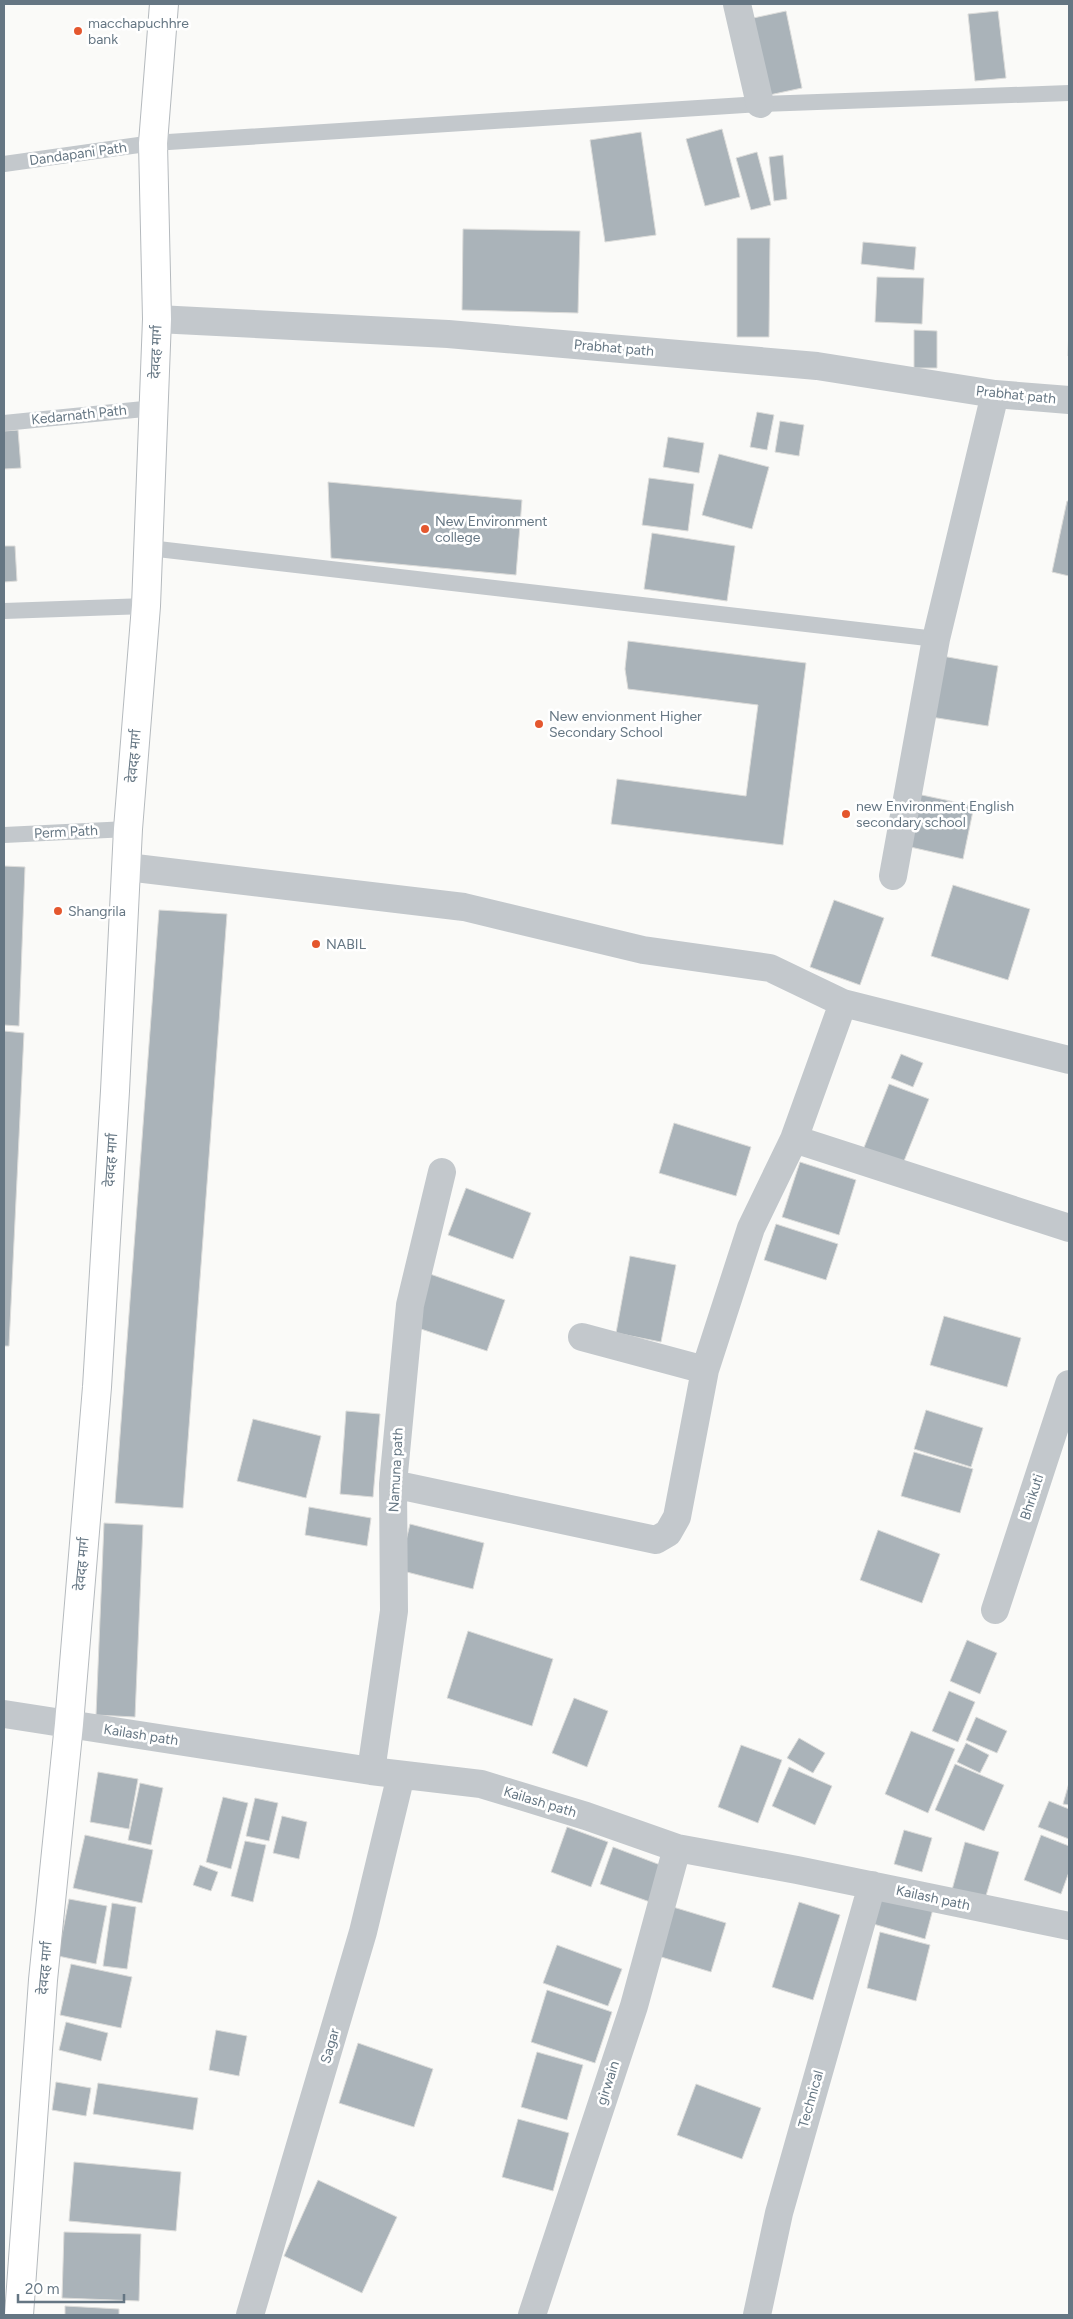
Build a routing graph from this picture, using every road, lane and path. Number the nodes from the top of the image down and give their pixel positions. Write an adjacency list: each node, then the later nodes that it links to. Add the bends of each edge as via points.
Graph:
1 (164, 4): 5 (main road, देवदह मार्ग)
2 (737, 4): 4 (street)
3 (1069, 93): 4 (lane, Dandapani Path)
4 (760, 104): 5 (lane, Dandapani Path)
5 (153, 143): 6 (lane, Dandapani Path); 7 (main road, देवदह मार्ग)
6 (4, 164)
7 (157, 319): 8 (street, Prabhat path, via 448,334 788,363); 10 (main road, देवदह मार्ग)
8 (995, 394): 9 (street, Prabhat path); 15 (street)
9 (1069, 400)
10 (154, 408): 11 (lane, Kedarnath Path); 12 (main road, देवदह मार्ग)
11 (4, 423)
12 (149, 548): 13 (main road, देवदह मार्ग); 15 (lane)
13 (146, 606): 14 (lane); 16 (main road, देवदह मार्ग)
14 (4, 611)
15 (936, 639): 19 (street)
16 (128, 829): 17 (lane, Perm Path); 18 (main road, देवदह मार्ग)
17 (4, 835)
18 (127, 867): 20 (street, via 464,906 643,950 770,968); 31 (main road, देवदह मार्ग, via 97,1386)
19 (893, 876)
20 (843, 1002): 21 (street); 22 (street)
21 (1069, 1060)
22 (794, 1139): 24 (street); 26 (street, via 751,1228)
23 (442, 1172): 28 (street, Namuna path, via 410,1305)
24 (1069, 1228)
25 (582, 1337): 26 (street)
26 (705, 1370): 28 (street, via 677,1517 668,1533 656,1540)
27 (1069, 1384): 29 (street, Bhrikuti)
28 (393, 1484): 32 (street, Namuna path, via 394,1611)
29 (996, 1610)
30 (4, 1714): 31 (street, Kailash path)
31 (70, 1724): 32 (street, Kailash path); 37 (main road, देवदह मार्ग, via 43,1980)
32 (371, 1771): 33 (street, Kailash path)
33 (400, 1775): 34 (street, Kailash path, via 481,1784); 38 (street, Sagar, via 363,1932)
34 (677, 1848): 35 (street, Kailash path); 39 (street, girwain, via 634,2006)
35 (872, 1885): 36 (street, Kailash path); 40 (street, Technical, via 779,2213)
36 (1069, 1926)
37 (19, 2315)
38 (250, 2315)
39 (532, 2315)
40 (757, 2315)

